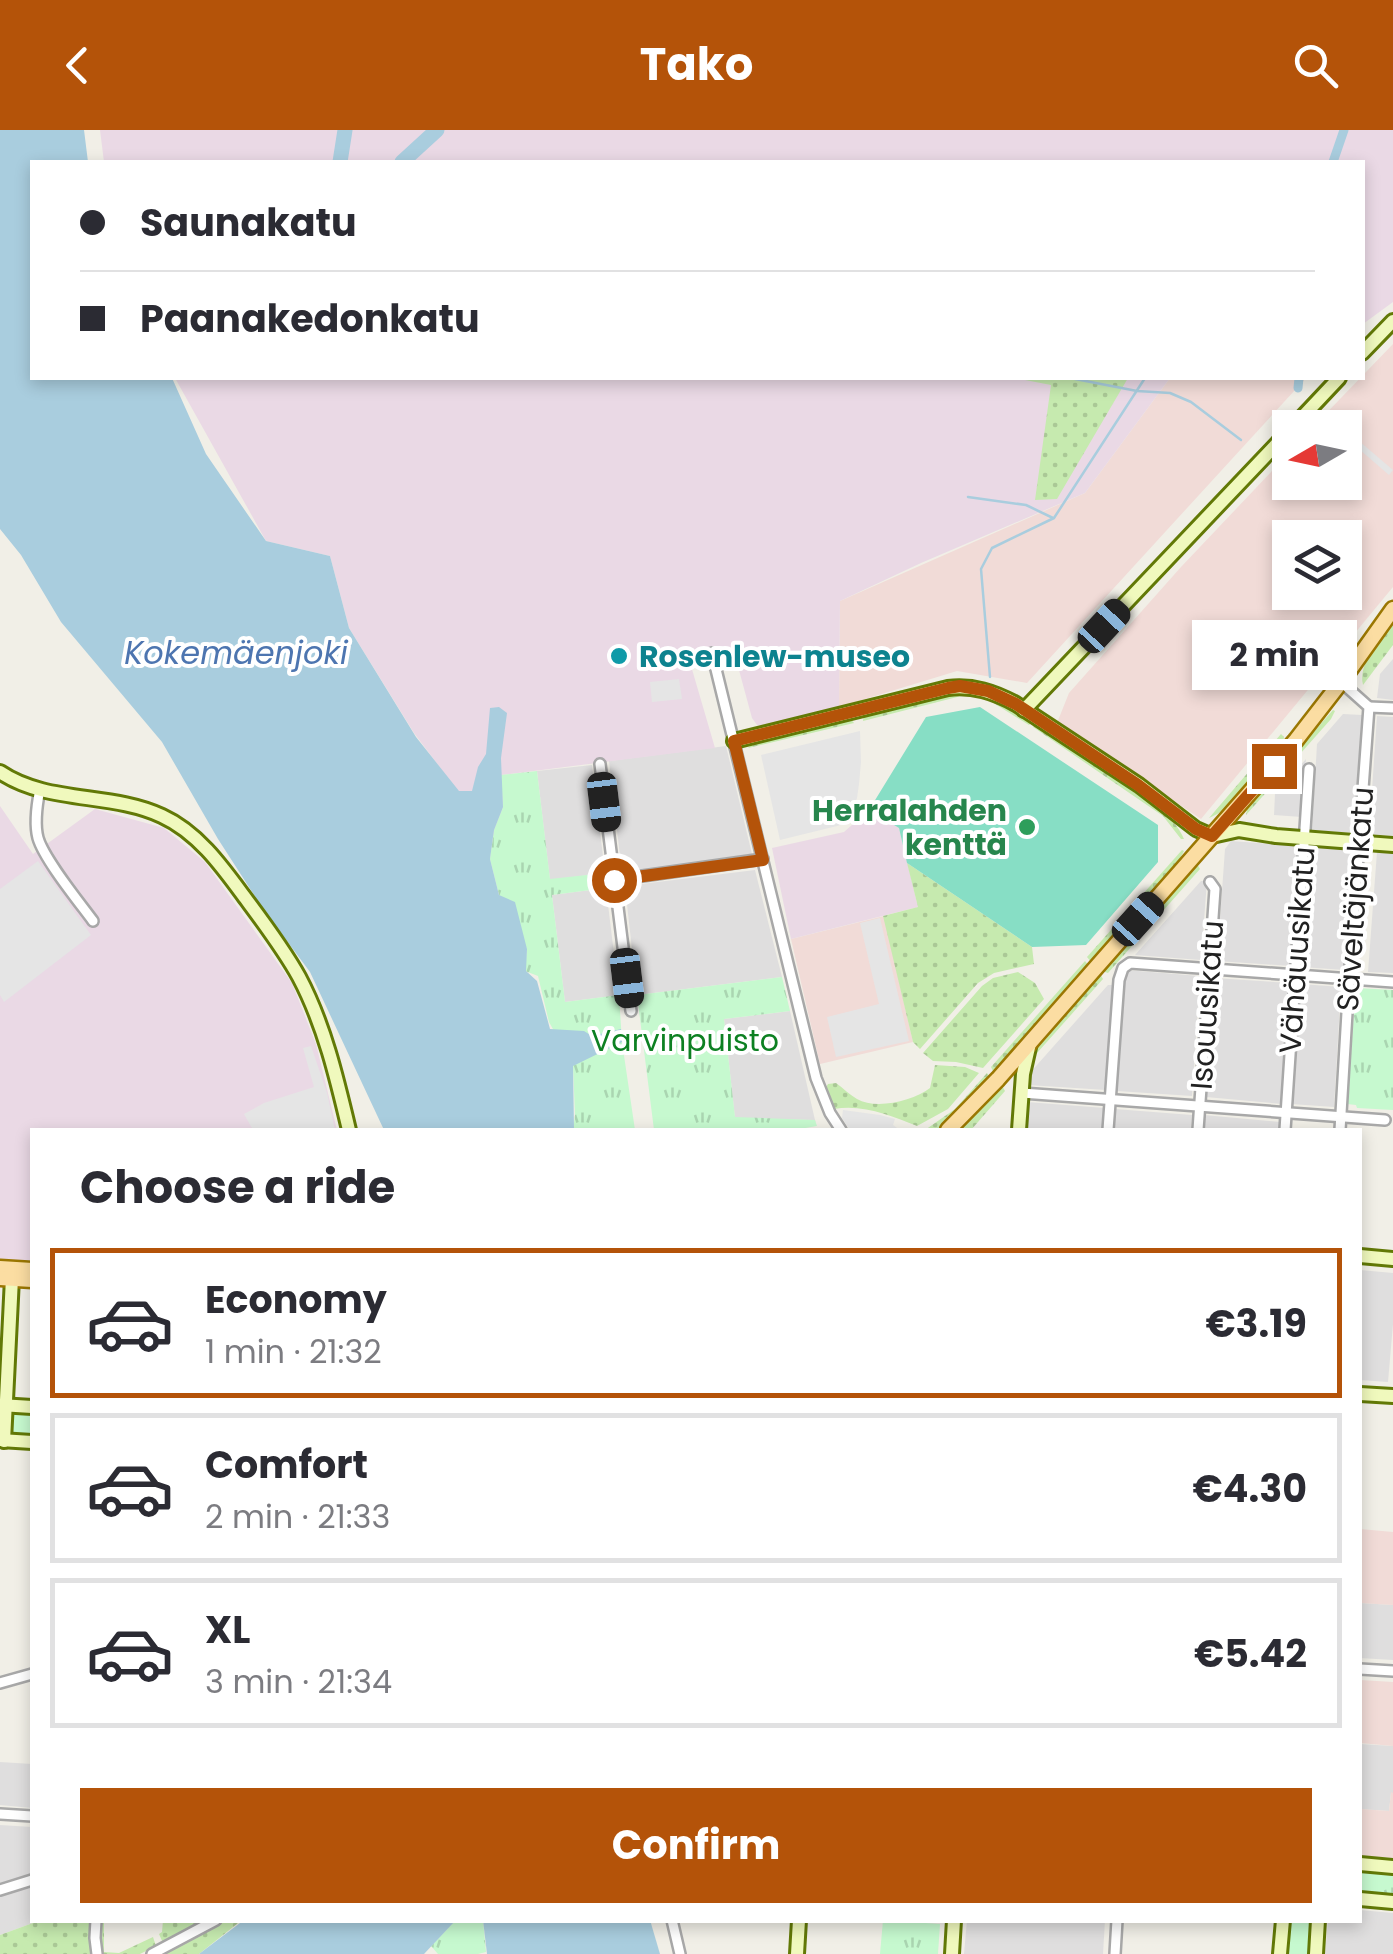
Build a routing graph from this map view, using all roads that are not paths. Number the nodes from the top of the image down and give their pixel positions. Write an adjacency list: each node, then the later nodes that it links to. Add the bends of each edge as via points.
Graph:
1 (1393, 321): 2 (street)
2 (1365, 350)
3 (1337, 380): 4 (street)
4 (1308, 410)
5 (1272, 448): 11 (street)
6 (1393, 609): 8 (main road)
7 (712, 653): 12 (street)
8 (1341, 682): 9 (street); 17 (main road)
9 (1370, 706): 10 (street); 19 (street, Säveltäjänkatu)
10 (1393, 708)
11 (1024, 710): 12 (street, via 988,691 960,686); 17 (street)
12 (734, 741): 21 (street)
13 (600, 764): 22 (street)
14 (1309, 769): 18 (street, Vähäuusikatu)
15 (0, 772): 16 (street)
16 (40, 789): 24 (street, via 38,840); 38 (street, via 162,816 208,850 299,978)
17 (1212, 836): 18 (street, via 1239,830); 30 (main road)
18 (1304, 839): 19 (street); 26 (street, Vähäuusikatu)
19 (1359, 842): 20 (street); 27 (street, Säveltäjänkatu)
20 (1393, 845)
21 (763, 860): 22 (street); 39 (street, via 816,1078)
22 (614, 880): 29 (street)
23 (1210, 882): 25 (street, Isouusikatu)
24 (93, 921)
25 (1210, 969): 26 (street); 32 (street, via 1130,963 1123,968); 33 (street, Isouusikatu)
26 (1296, 974): 27 (street); 34 (street, Vähäuusikatu)
27 (1349, 978): 28 (street); 35 (street, Säveltäjänkatu)
28 (1393, 982)
29 (631, 1010)
30 (1030, 1042): 31 (street); 37 (main road)
31 (1022, 1093): 32 (street); 40 (street)
32 (1110, 1099): 33 (street); 41 (street)
33 (1200, 1106): 34 (street); 42 (street, Isouusikatu)
34 (1286, 1112): 35 (street); 43 (street, Vähäuusikatu)
35 (1340, 1116): 36 (street); 44 (street, Säveltäjänkatu)
36 (1384, 1120)
37 (954, 1126)
38 (348, 1128)
39 (840, 1128)
40 (1019, 1128)
41 (1108, 1128)
42 (1198, 1128)
43 (1284, 1128)
44 (1340, 1128)
45 (1362, 1256): 46 (street)
46 (1393, 1259)
47 (0, 1268): 48 (main road)
48 (30, 1275)
49 (6, 1278): 51 (street)
50 (30, 1278): 51 (street)
51 (12, 1312): 54 (street)
52 (1362, 1394): 53 (street)
53 (1393, 1396)
54 (3, 1405): 55 (street); 56 (street)
55 (30, 1407)
56 (2, 1440): 57 (street)
57 (30, 1442)
58 (1362, 1669): 59 (street)
59 (1393, 1671)
60 (30, 1675): 61 (street)
61 (0, 1683)
62 (0, 1814): 63 (street)
63 (30, 1816)
64 (1362, 1864): 65 (street)
65 (1393, 1866)
66 (30, 1881): 67 (street)
67 (0, 1890)
68 (1362, 1899): 69 (street)
69 (1393, 1902)
70 (96, 1923): 78 (street)
71 (210, 1923): 79 (street)
72 (673, 1923): 80 (street)
73 (799, 1923): 81 (street)
74 (954, 1923): 82 (street)
75 (1117, 1923): 83 (street)
76 (1283, 1923): 84 (street)
77 (1318, 1923): 85 (street)
78 (97, 1954)
79 (152, 1954)
80 (680, 1954)
81 (796, 1954)
82 (952, 1954)
83 (1115, 1954)
84 (1280, 1954)
85 (1316, 1954)

